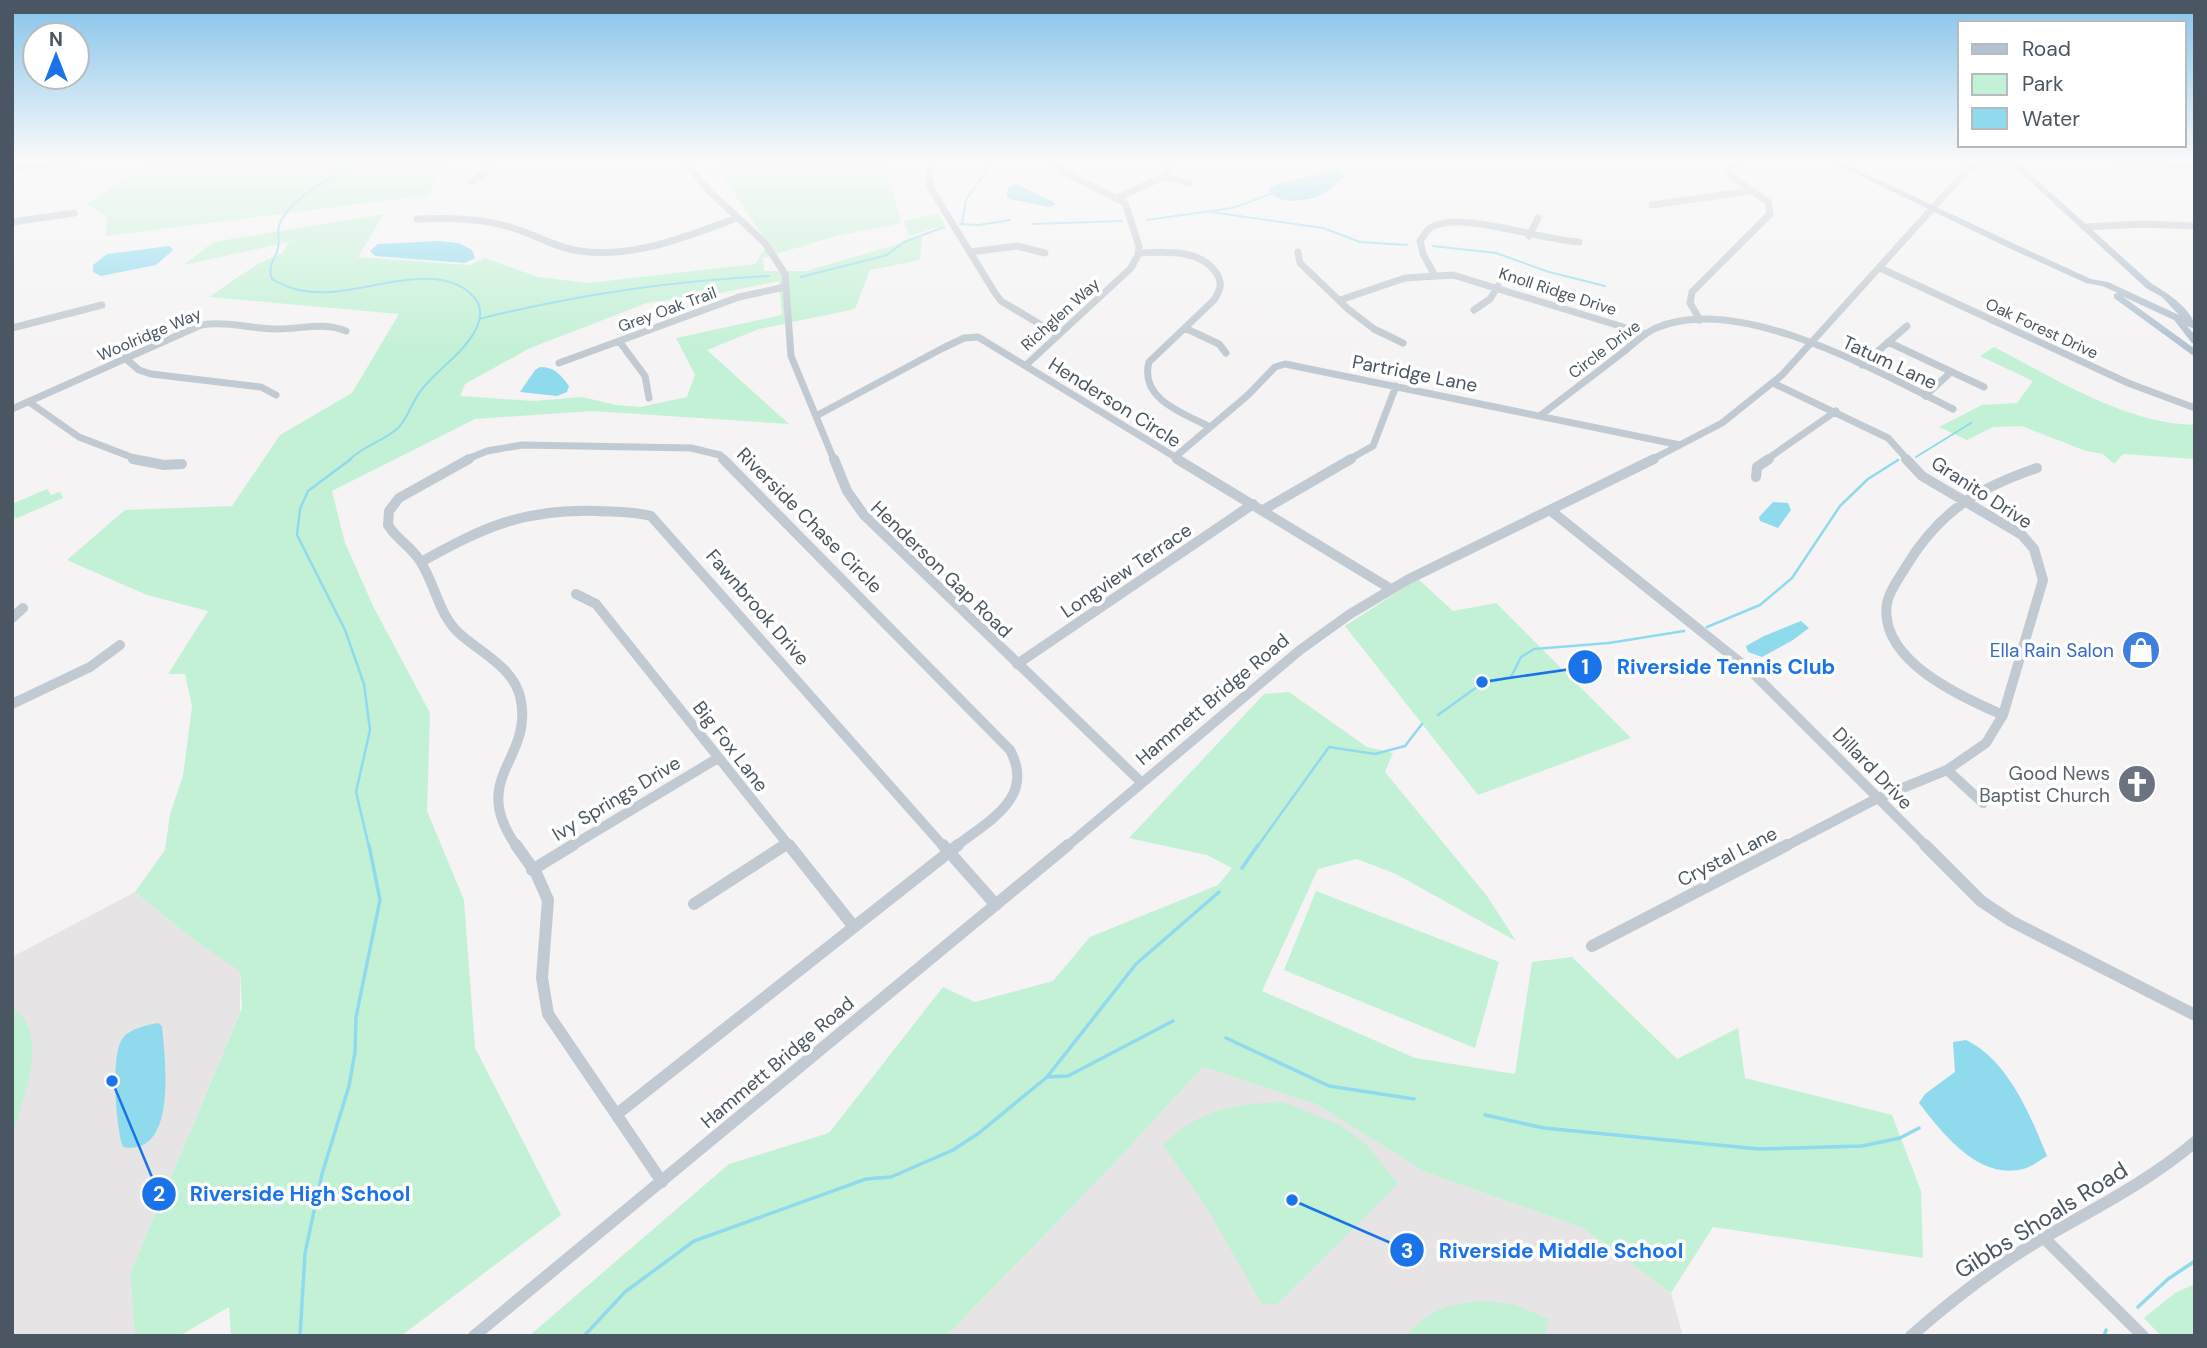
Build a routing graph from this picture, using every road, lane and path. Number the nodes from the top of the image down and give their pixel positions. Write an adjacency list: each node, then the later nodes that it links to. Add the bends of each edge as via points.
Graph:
1 (505, 225): 2 (street, via 570,250 599,253 649,248)
2 (717, 225)
3 (744, 225): 30 (street, Henderson Gap Road, via 776,258 785,274)
4 (953, 225): 19 (street)
5 (1132, 225): 22 (street, via 1140,243)
6 (1436, 225): 25 (street, via 1420,241)
7 (1483, 225): 17 (street)
8 (1535, 225): 17 (street)
9 (1759, 225): 35 (street, via 1692,292 1690,306)
10 (1919, 225): 24 (street, Hammett Bridge Road)
11 (1967, 225): 26 (main road)
12 (2082, 225): 16 (main road)
13 (2115, 225): 16 (street)
14 (2176, 225): 15 (street)
15 (2195, 226)
16 (2084, 227): 23 (main road)
17 (1529, 236): 18 (street)
18 (1579, 242)
19 (970, 252): 21 (street, via 1013,246); 43 (street, via 1001,301)
20 (1298, 252): 32 (street, via 1300,263)
21 (1045, 253)
22 (1138, 253): 39 (street, via 1195,257 1217,273 1218,295); 43 (street, Richglen Way, via 1131,268)
23 (2126, 265): 27 (main road, via 2127,281); 29 (main road)
24 (1880, 268): 48 (street, Hammett Bridge Road); 63 (street, Oak Forest Drive, via 2128,383)
25 (1433, 272): 28 (street, Knoll Ridge Drive, via 1455,273); 32 (street, Knoll Ridge Drive)
26 (2089, 281): 27 (main road); 31 (main road)
27 (2105, 284): 36 (main road)
28 (1498, 286): 34 (street, via 1490,299); 42 (street, Knoll Ridge Drive)
29 (2149, 286): 36 (main road, via 2152,296); 40 (main road, via 2165,295)
30 (785, 287): 44 (street, Grey Oak Trail, via 738,297); 68 (street, Henderson Gap Road, via 791,356)
31 (2117, 296): 36 (main road); 50 (main road)
32 (1340, 300): 47 (street, via 1383,336)
33 (102, 306): 38 (street)
34 (1474, 310)
35 (1700, 320): 42 (street, Circle Drive, via 1665,324); 48 (street, Circle Drive, via 1749,323)
36 (2177, 320): 40 (main road); 45 (main road)
37 (1907, 326): 46 (street)
38 (12, 328)
39 (1185, 328): 49 (street, via 1219,344); 69 (street, via 1149,362 1145,379 1159,399)
40 (2195, 328)
41 (346, 331): 51 (street, Woolridge Way, via 216,322)
42 (1646, 334): 67 (street, Circle Drive)
43 (1058, 335): 53 (street, Richglen Way)
44 (619, 341): 52 (street, Grey Oak Trail); 61 (street, via 645,376)
45 (2195, 341)
46 (1888, 342): 54 (street); 55 (street)
47 (1403, 343)
48 (1813, 344): 54 (street, Tatum Lane); 56 (street, Hammett Bridge Road)
49 (1226, 353)
50 (2195, 355)
51 (125, 358): 59 (street, via 151,374 261,387); 62 (street, Woolridge Way)
52 (559, 363)
53 (1026, 365): 68 (street, Henderson Circle, via 983,338 967,337); 71 (street, Henderson Circle)
54 (1862, 365): 60 (street, Tatum Lane)
55 (1951, 372): 58 (street); 60 (street)
56 (1775, 384): 66 (street, Granito Drive); 70 (street, Hammett Bridge Road, via 1737,415)
57 (1396, 386): 67 (street, Partridge Lane); 69 (street, Partridge Lane, via 1280,365); 77 (street, via 1373,446)
58 (1984, 387)
59 (276, 395)
60 (1926, 396): 65 (street, Tatum Lane)
61 (649, 398)
62 (29, 402): 64 (street, Woolridge Way); 72 (street, via 57,424 122,456 158,466)
63 (2195, 408)
64 (12, 409)
65 (1953, 409)
66 (1836, 411): 74 (street, via 1757,467); 75 (street, Granito Drive, via 1888,438 1922,475)
67 (1541, 415): 70 (street, Partridge Lane)
68 (816, 416): 85 (street, Henderson Gap Road, via 847,491 864,516)
69 (1210, 427): 71 (street, Partridge Lane)
70 (1680, 445): 78 (street, Hammett Bridge Road)
71 (1175, 457): 76 (street, Henderson Circle)
72 (181, 464)
73 (2037, 468): 75 (street)
74 (1756, 477)
75 (1961, 500): 87 (street, Granito Drive, via 2022,535 2040,564 2043,580); 87 (street, via 1918,545 1888,601 1887,618 1903,650 1933,680)
76 (1253, 505): 77 (street, Henderson Circle); 85 (street, Longview Terrace)
77 (1263, 510): 80 (street, Henderson Circle)
78 (1550, 510): 80 (street, Hammett Bridge Road); 91 (street, Dillard Drive, via 1752,672)
79 (421, 562): 94 (street, Fawnbrook Drive, via 484,527 522,514 559,510 651,516); 94 (street, Riverside Chase Circle, via 390,529 390,510 407,493 473,456 522,445 691,448 720,455 1015,757 1019,778 1009,803); 95 (street, Riverside Chase Circle, via 446,621 507,673 520,693 522,724 496,802 501,820)
80 (1391, 589): 90 (street, Hammett Bridge Road, via 1300,650)
81 (576, 594): 88 (street, Big Fox Lane, via 596,604)
82 (23, 608): 83 (street)
83 (12, 618)
84 (120, 645): 86 (street, via 90,667)
85 (1017, 664): 90 (street, Henderson Gap Road)
86 (12, 704)
87 (2003, 715): 89 (street, Granito Drive, via 1986,743)
88 (718, 758): 93 (street, Big Fox Lane); 95 (street, Ivy Springs Drive)
89 (1947, 771): 91 (street, Granito Drive); 92 (street)
90 (1142, 783): 97 (street, Hammett Bridge Road)
91 (1878, 798): 99 (street, Crystal Lane); 100 (street, Dillard Drive, via 1993,910)
92 (1983, 803)
93 (785, 845): 96 (street); 98 (street, Big Fox Lane)
94 (951, 851): 97 (street, Fawnbrook Drive); 98 (street, Riverside Chase Circle)
95 (532, 870): 101 (street, Riverside Chase Circle, via 548,904 541,982 544,1006)
96 (694, 904)
97 (996, 905): 103 (street, Hammett Bridge Road)
98 (854, 928): 101 (street, Riverside Chase Circle)
99 (1592, 946)
100 (2195, 1015)
101 (617, 1114): 103 (street, Riverside Chase Circle)
102 (2195, 1142): 104 (street, Gibbs Shoals Road, via 2138,1185)
103 (662, 1182): 105 (street, Hammett Bridge Road)
104 (2044, 1238): 106 (street, Gibbs Shoals Road, via 1988,1274); 107 (street)
105 (474, 1336)
106 (1911, 1336)
107 (2143, 1336)

